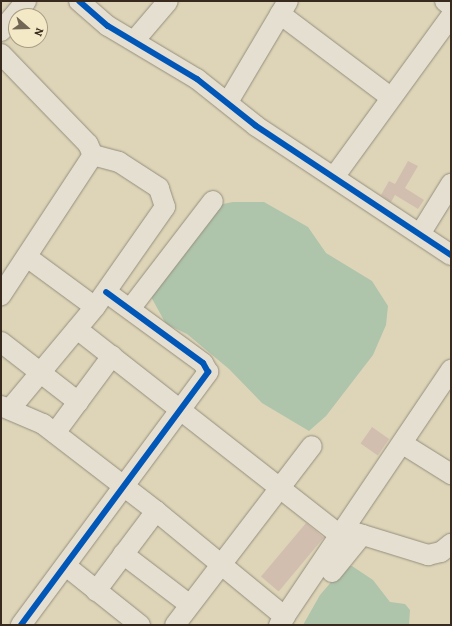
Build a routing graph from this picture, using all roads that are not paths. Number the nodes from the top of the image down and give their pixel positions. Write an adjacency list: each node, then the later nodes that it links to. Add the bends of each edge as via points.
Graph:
1 (26, 1): 8 (street)
2 (79, 1): 9 (street)
3 (168, 1): 9 (street)
4 (445, 1): 5 (street)
5 (451, 6)
6 (284, 7): 11 (street); 12 (street)
7 (451, 16): 11 (street)
8 (1, 31)
9 (134, 41): 12 (street)
10 (1, 54): 13 (street, via 88,144)
11 (390, 97): 14 (street)
12 (228, 102): 14 (street, via 256,126)
13 (93, 155): 19 (street); 21 (street, via 129,167 159,188 165,200 160,216)
14 (334, 177): 17 (street)
15 (451, 184): 17 (street)
16 (213, 201): 22 (street)
17 (420, 234): 18 (street)
18 (451, 254)
19 (27, 257): 20 (street); 21 (street)
20 (1, 295)
21 (101, 299): 22 (street); 23 (street)
22 (130, 309): 30 (street, via 207,368 206,376)
23 (77, 329): 25 (street); 27 (street)
24 (1, 342): 27 (street)
25 (112, 356): 28 (street); 30 (street)
26 (451, 370): 32 (street)
27 (41, 372): 28 (street); 29 (street)
28 (78, 402): 31 (street)
29 (6, 408): 31 (street, via 34,419)
30 (181, 409): 35 (street); 36 (street)
31 (55, 433): 36 (street)
32 (403, 444): 34 (street); 38 (street)
33 (312, 446): 35 (street)
34 (451, 474)
35 (281, 487): 38 (street); 41 (street)
36 (124, 488): 37 (street); 42 (street)
37 (156, 511): 40 (street); 41 (street)
38 (352, 533): 39 (street, via 428,555 442,552); 45 (street)
39 (451, 544)
40 (123, 554): 43 (street); 44 (street)
41 (221, 564): 44 (street); 45 (street)
42 (66, 566): 43 (street); 46 (street)
43 (96, 591): 47 (street)
44 (190, 605): 48 (street)
45 (287, 622)
46 (21, 625)
47 (140, 625)
48 (175, 625)

